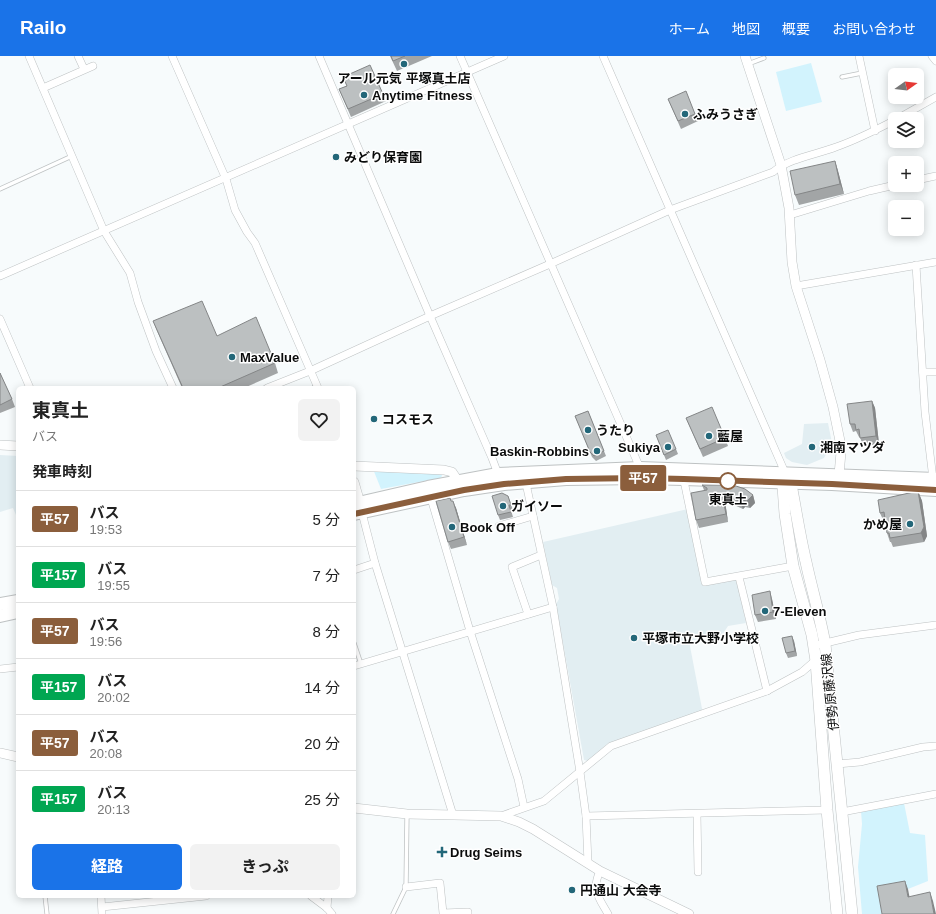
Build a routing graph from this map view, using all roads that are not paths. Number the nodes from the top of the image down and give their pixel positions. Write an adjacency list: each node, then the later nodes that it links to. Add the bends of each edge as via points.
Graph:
1 (29, 56): 18 (street)
2 (78, 56): 14 (street)
3 (172, 56): 27 (street)
4 (318, 56): 21 (street)
5 (460, 56): 15 (street)
6 (504, 56): 15 (street)
7 (603, 56): 31 (street)
8 (860, 56): 16 (street)
9 (932, 56): 12 (street)
10 (764, 58): 11 (lane)
11 (746, 60): 25 (street)
12 (936, 61)
13 (93, 66): 14 (street)
14 (84, 69): 18 (street)
15 (467, 72): 21 (street); 35 (street)
16 (863, 72): 17 (lane); 23 (street)
17 (842, 78)
18 (43, 88): 24 (street)
19 (936, 97): 20 (street)
20 (909, 112)
21 (348, 124): 27 (street); 39 (street)
22 (888, 124): 23 (street)
23 (875, 131): 25 (street, via 837,147)
24 (72, 156): 30 (lane); 33 (street)
25 (781, 165): 31 (street, via 773,172); 32 (street)
26 (936, 176): 28 (street)
27 (226, 179): 33 (street); 41 (street, via 235,210 255,243)
28 (924, 179)
29 (888, 187): 32 (street)
30 (0, 189)
31 (670, 210): 35 (street); 54 (street)
32 (790, 215): 38 (street)
33 (104, 231): 37 (street); 45 (street, via 130,273 151,337)
34 (936, 262): 36 (street)
35 (550, 264): 39 (street); 51 (street)
36 (916, 265): 38 (street); 42 (street)
37 (0, 276)
38 (796, 286): 57 (street, via 833,407 841,452)
39 (430, 316): 41 (street); 52 (street)
40 (0, 319): 44 (street)
41 (310, 370): 46 (street); 47 (street)
42 (923, 372): 43 (street); 58 (street, via 925,412)
43 (936, 372)
44 (29, 386)
45 (172, 386)
46 (272, 386)
47 (317, 386)
48 (0, 445): 49 (street)
49 (16, 446)
50 (356, 466): 56 (street, via 444,470 452,472)
51 (640, 468): 53 (highway); 55 (highway)
52 (498, 474): 55 (highway); 56 (highway)
53 (683, 474): 54 (highway); 55 (highway, via 642,478); 67 (street, via 705,582)
54 (785, 476): 57 (highway); 65 (main road, 伊勢原藤沢線, via 785,514); 76 (main road, 伊勢原藤沢線)
55 (524, 478): 59 (highway, via 464,490); 61 (street)
56 (458, 481): 59 (highway)
57 (838, 481): 58 (highway)
58 (935, 483)
59 (429, 492): 60 (highway); 75 (street)
60 (357, 508): 64 (street)
61 (533, 516): 62 (street); 63 (street)
62 (499, 526)
63 (541, 555): 70 (street); 72 (street, via 512,566)
64 (375, 563): 66 (street); 78 (street)
65 (793, 566): 67 (street); 77 (main road, 伊勢原藤沢線)
66 (356, 569)
67 (739, 576): 84 (street)
68 (16, 601): 69 (highway)
69 (0, 604)
70 (553, 607): 72 (street); 89 (street)
71 (16, 612): 73 (highway)
72 (528, 614): 75 (street)
73 (0, 616)
74 (936, 625): 76 (street, via 859,635)
75 (470, 631): 78 (street); 91 (street, via 518,779)
76 (825, 644): 77 (street); 80 (street); 88 (main road, 伊勢原藤沢線)
77 (814, 646): 80 (main road, 伊勢原藤沢線)
78 (403, 650): 81 (street); 97 (street)
79 (356, 654): 81 (lane)
80 (816, 661): 84 (street, via 802,672); 93 (main road, 伊勢原藤沢線)
81 (358, 665)
82 (16, 667): 83 (street)
83 (0, 669)
84 (767, 691): 89 (street, via 611,746)
85 (936, 746): 88 (street, via 860,762)
86 (0, 753): 87 (street)
87 (16, 757)
88 (838, 764): 94 (main road, 伊勢原藤沢線)
89 (580, 772): 91 (street, via 544,801); 99 (street)
90 (936, 794): 94 (street)
91 (524, 807): 98 (street)
92 (356, 808): 95 (street)
93 (827, 810): 96 (street); 117 (main road, 伊勢原藤沢線)
94 (842, 812): 118 (main road, 伊勢原藤沢線)
95 (407, 814): 97 (street); 103 (lane)
96 (697, 814): 99 (street); 102 (street)
97 (453, 815): 98 (street)
98 (501, 816): 100 (street, via 533,829)
99 (586, 816): 100 (street)
100 (588, 864): 101 (street)
101 (600, 871): 115 (street, via 595,889); 116 (street)
102 (698, 872)
103 (406, 887): 113 (lane); 114 (street, via 440,884 443,913)
104 (45, 898): 112 (lane)
105 (101, 898): 110 (street)
106 (167, 898): 109 (street)
107 (313, 898): 111 (street)
108 (328, 898): 111 (street)
109 (146, 899): 110 (street)
110 (102, 910)
111 (329, 911)
112 (47, 914)
113 (393, 914)
114 (468, 914)
115 (608, 914)
116 (689, 914)
117 (837, 914)
118 (852, 914)

